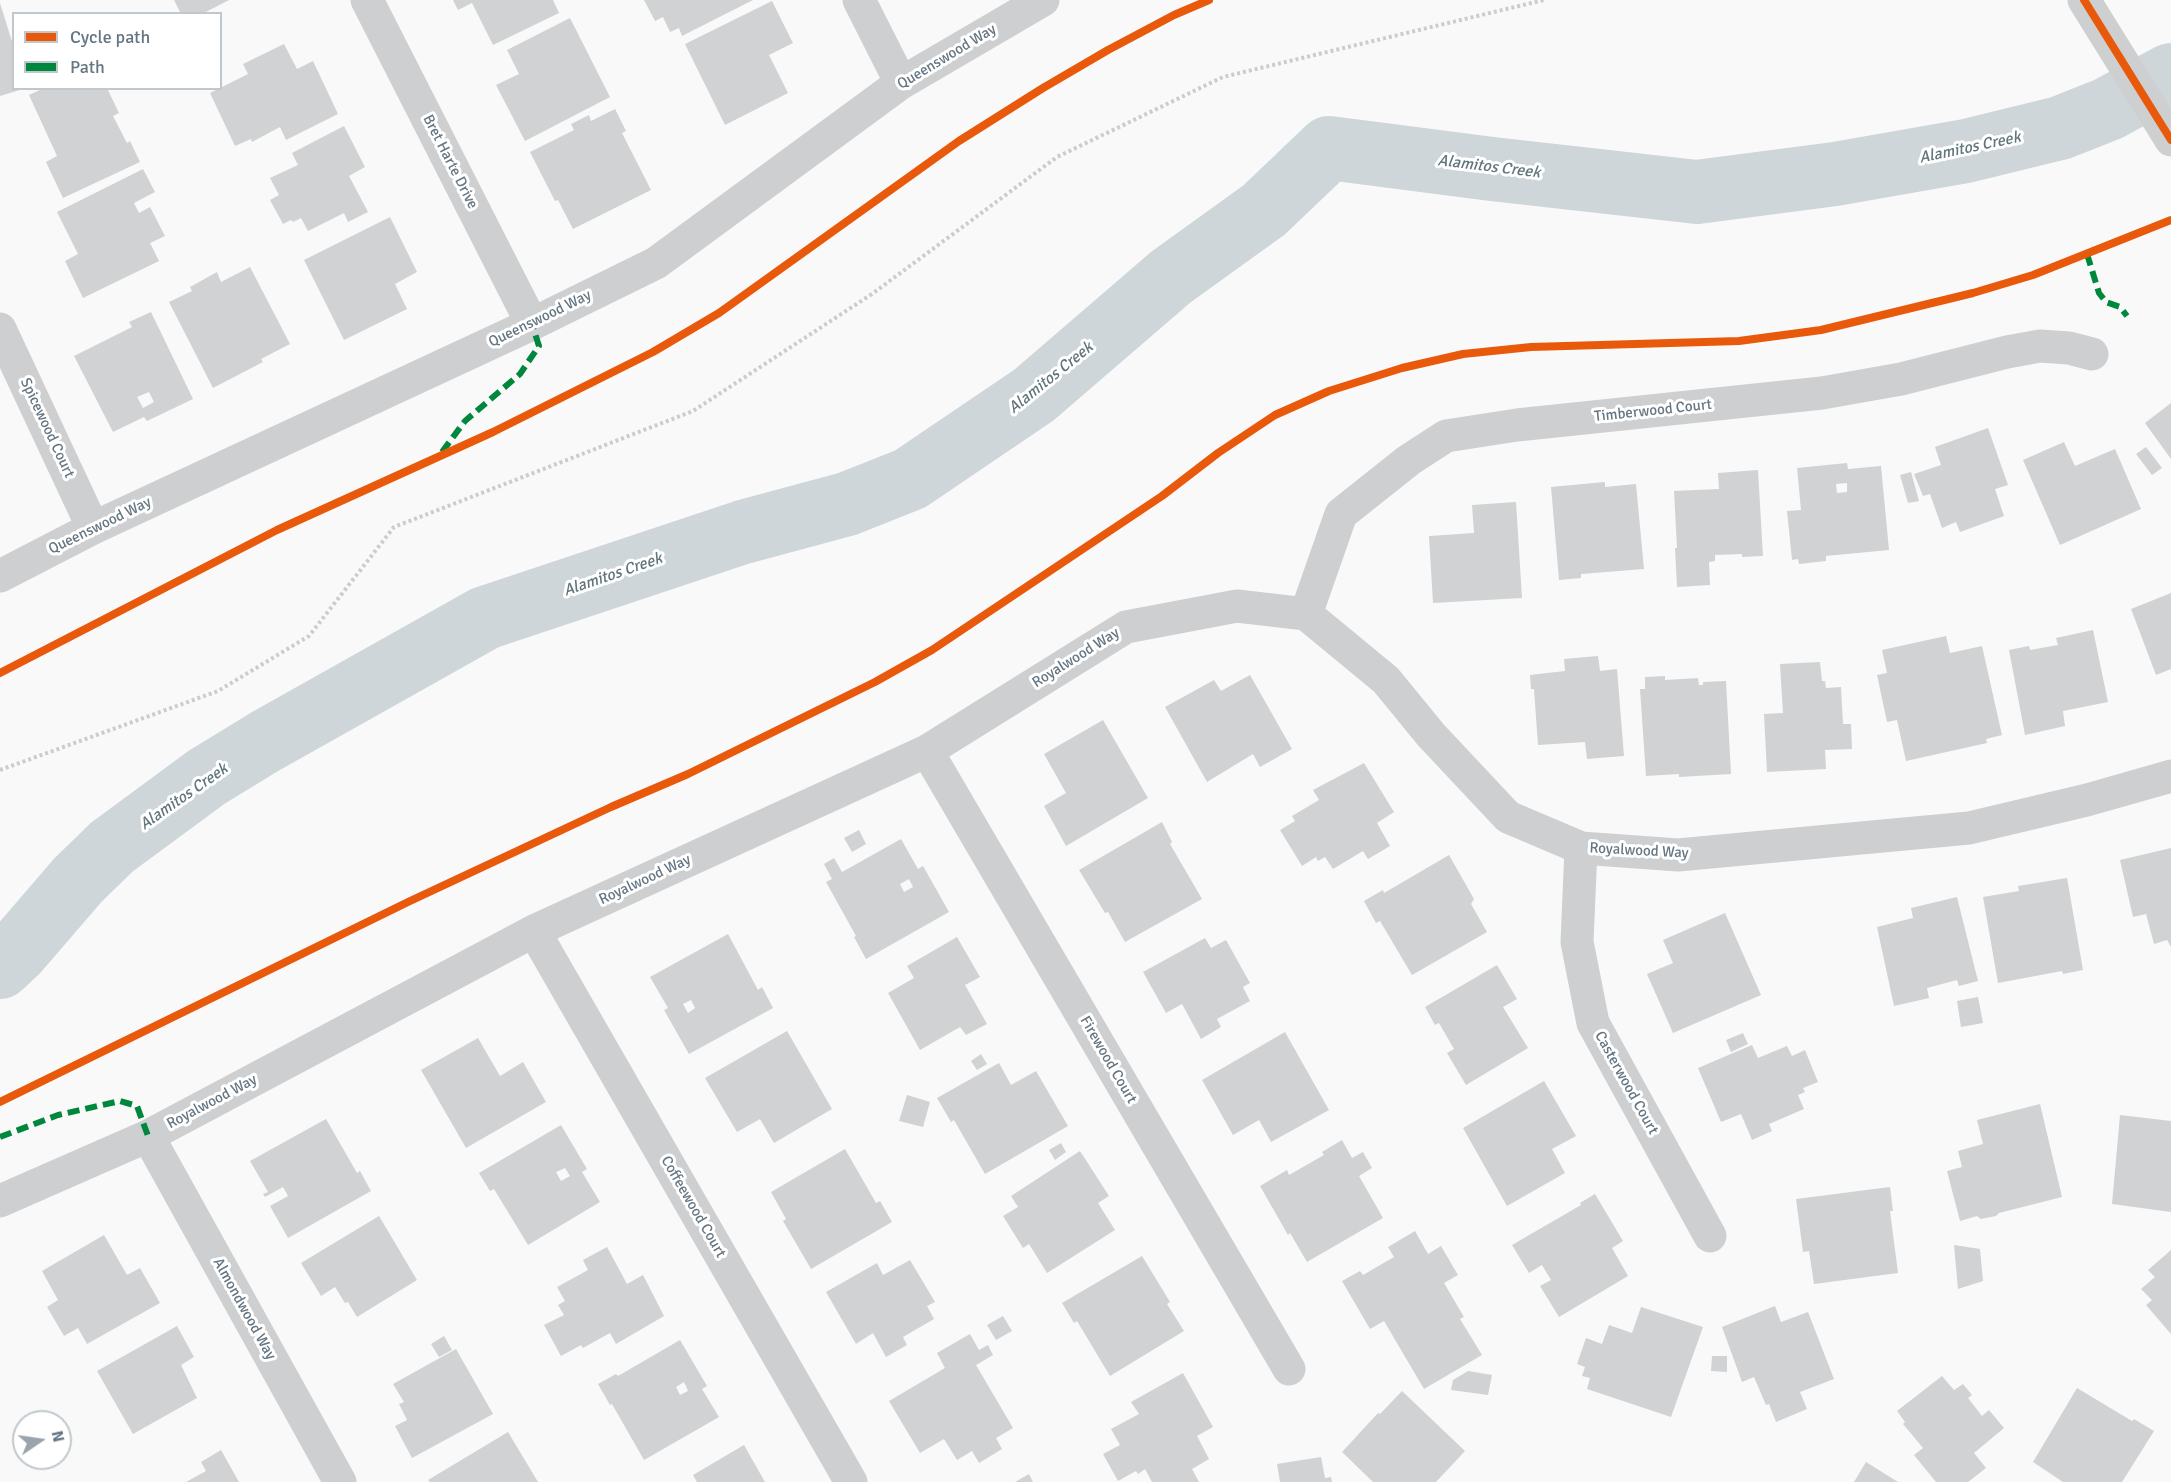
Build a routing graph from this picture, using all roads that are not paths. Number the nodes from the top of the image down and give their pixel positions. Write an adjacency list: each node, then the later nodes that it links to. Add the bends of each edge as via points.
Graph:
1 (368, 0): 7 (street, Bret Harte Drive)
2 (859, 0): 5 (street)
3 (1043, 0): 5 (street, Queenswood Way)
4 (2084, 0): 6 (street)
5 (901, 83): 7 (street, Queenswood Way, via 656,263)
6 (2171, 140)
7 (532, 324): 10 (street, Queenswood Way)
8 (0, 329): 10 (street, Spicewood Court)
9 (2092, 354): 12 (street, Timberwood Court, via 2040,346 1822,393 1446,436 1341,514)
10 (93, 528): 11 (street, Queenswood Way)
11 (0, 576)
12 (1306, 614): 13 (street, Royalwood Way, via 1237,606 1126,627); 15 (street, Royalwood Way, via 1386,680 1508,817)
13 (927, 751): 16 (street, Royalwood Way); 20 (street, Firewood Court)
14 (2171, 776): 15 (street, Royalwood Way, via 1969,828 1678,855)
15 (1581, 848): 19 (street, Casterwood Court, via 1577,942 1593,1023)
16 (534, 931): 17 (street, Royalwood Way); 22 (street, Coffeewood Court)
17 (148, 1136): 18 (street, Royalwood Way); 21 (street, Almondwood Way)
18 (0, 1201)
19 (1710, 1236)
20 (1289, 1369)
21 (340, 1482)
22 (851, 1482)

